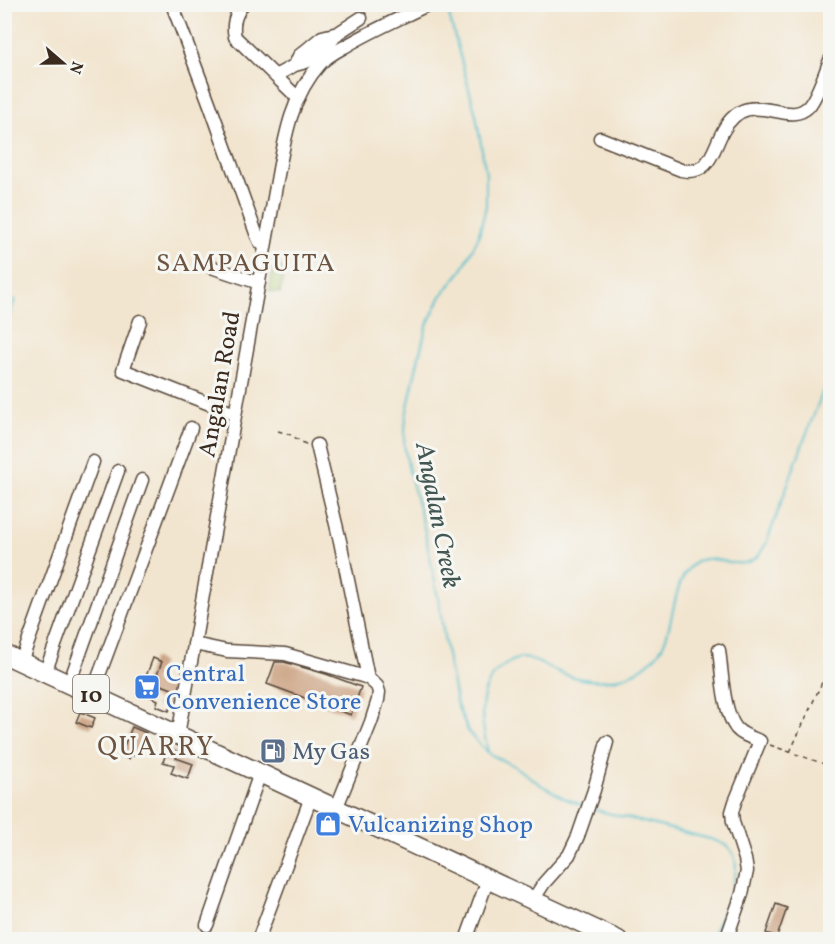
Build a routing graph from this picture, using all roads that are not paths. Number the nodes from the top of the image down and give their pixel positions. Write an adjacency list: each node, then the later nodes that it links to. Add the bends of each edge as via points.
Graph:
1 (172, 4): 11 (street, via 257,236)
2 (243, 4): 8 (street, via 234,23 235,37)
3 (355, 4): 5 (street)
4 (425, 7): 6 (street, Angalan Road)
5 (361, 18): 6 (street); 8 (street, via 338,33 322,37 299,56 295,65)
6 (368, 34): 9 (street, Angalan Road, via 322,62)
7 (831, 60): 10 (street, via 808,107 787,113 743,109 731,118 706,164 697,170 681,170)
8 (275, 76): 9 (street)
9 (298, 98): 11 (street, Angalan Road, via 284,143)
10 (600, 138)
11 (265, 247): 13 (street, Angalan Road)
12 (211, 267): 13 (street)
13 (258, 283): 15 (street, Angalan Road)
14 (140, 321): 15 (street, via 123,370)
15 (235, 414): 21 (street, Angalan Road)
16 (191, 428): 28 (street)
17 (319, 451): 26 (street)
18 (93, 462): 24 (street)
19 (118, 471): 25 (street)
20 (142, 480): 27 (street)
21 (195, 644): 26 (street, via 227,651 285,654); 29 (street, Angalan Road)
22 (719, 650): 40 (street, via 730,718 743,734 760,741 732,812 747,871)
23 (4, 654): 24 (highway, 10)
24 (21, 662): 25 (highway, 10)
25 (45, 673): 27 (highway, 10)
26 (368, 678): 33 (street, via 377,686 378,700)
27 (69, 684): 28 (highway, 10)
28 (92, 694): 29 (highway, 10)
29 (178, 735): 31 (highway, 10)
30 (606, 742): 35 (street, via 578,836 569,855)
31 (260, 773): 32 (highway, 10); 36 (street)
32 (311, 796): 33 (highway, 10); 37 (street)
33 (336, 808): 34 (highway, 10)
34 (488, 879): 35 (highway, 10); 38 (street)
35 (533, 900): 39 (highway, 10)
36 (207, 925)
37 (258, 939)
38 (466, 939)
39 (616, 939)
40 (726, 939)

